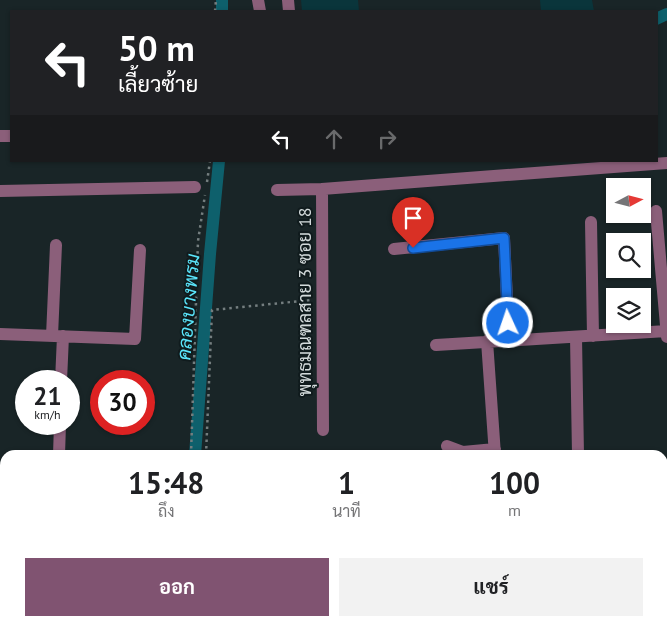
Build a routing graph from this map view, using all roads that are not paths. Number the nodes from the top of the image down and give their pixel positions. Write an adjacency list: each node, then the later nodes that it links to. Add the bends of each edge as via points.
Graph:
1 (667, 163): 3 (street, พุทธมณฑลสาย 3 ซอย 18)
2 (195, 187): 5 (street)
3 (322, 189): 4 (street); 21 (street, พุทธมณฑลสาย 3 ซอย 18)
4 (277, 190)
5 (0, 191)
6 (656, 211): 11 (street)
7 (591, 222): 14 (street)
8 (56, 245): 13 (street)
9 (394, 249): 17 (street, via 504,238)
10 (140, 250): 13 (street, via 135,339)
11 (667, 332): 14 (street); 16 (street)
12 (0, 334): 13 (street)
13 (57, 336): 20 (street)
14 (593, 336): 15 (street)
15 (576, 337): 17 (street); 27 (street)
16 (667, 338)
17 (509, 340): 18 (street)
18 (488, 341): 19 (street); 26 (street)
19 (436, 345)
20 (60, 370)
21 (323, 430)
22 (60, 435): 24 (street)
23 (447, 446): 25 (street)
24 (59, 450)
25 (458, 450)
26 (495, 450)
27 (578, 450)

